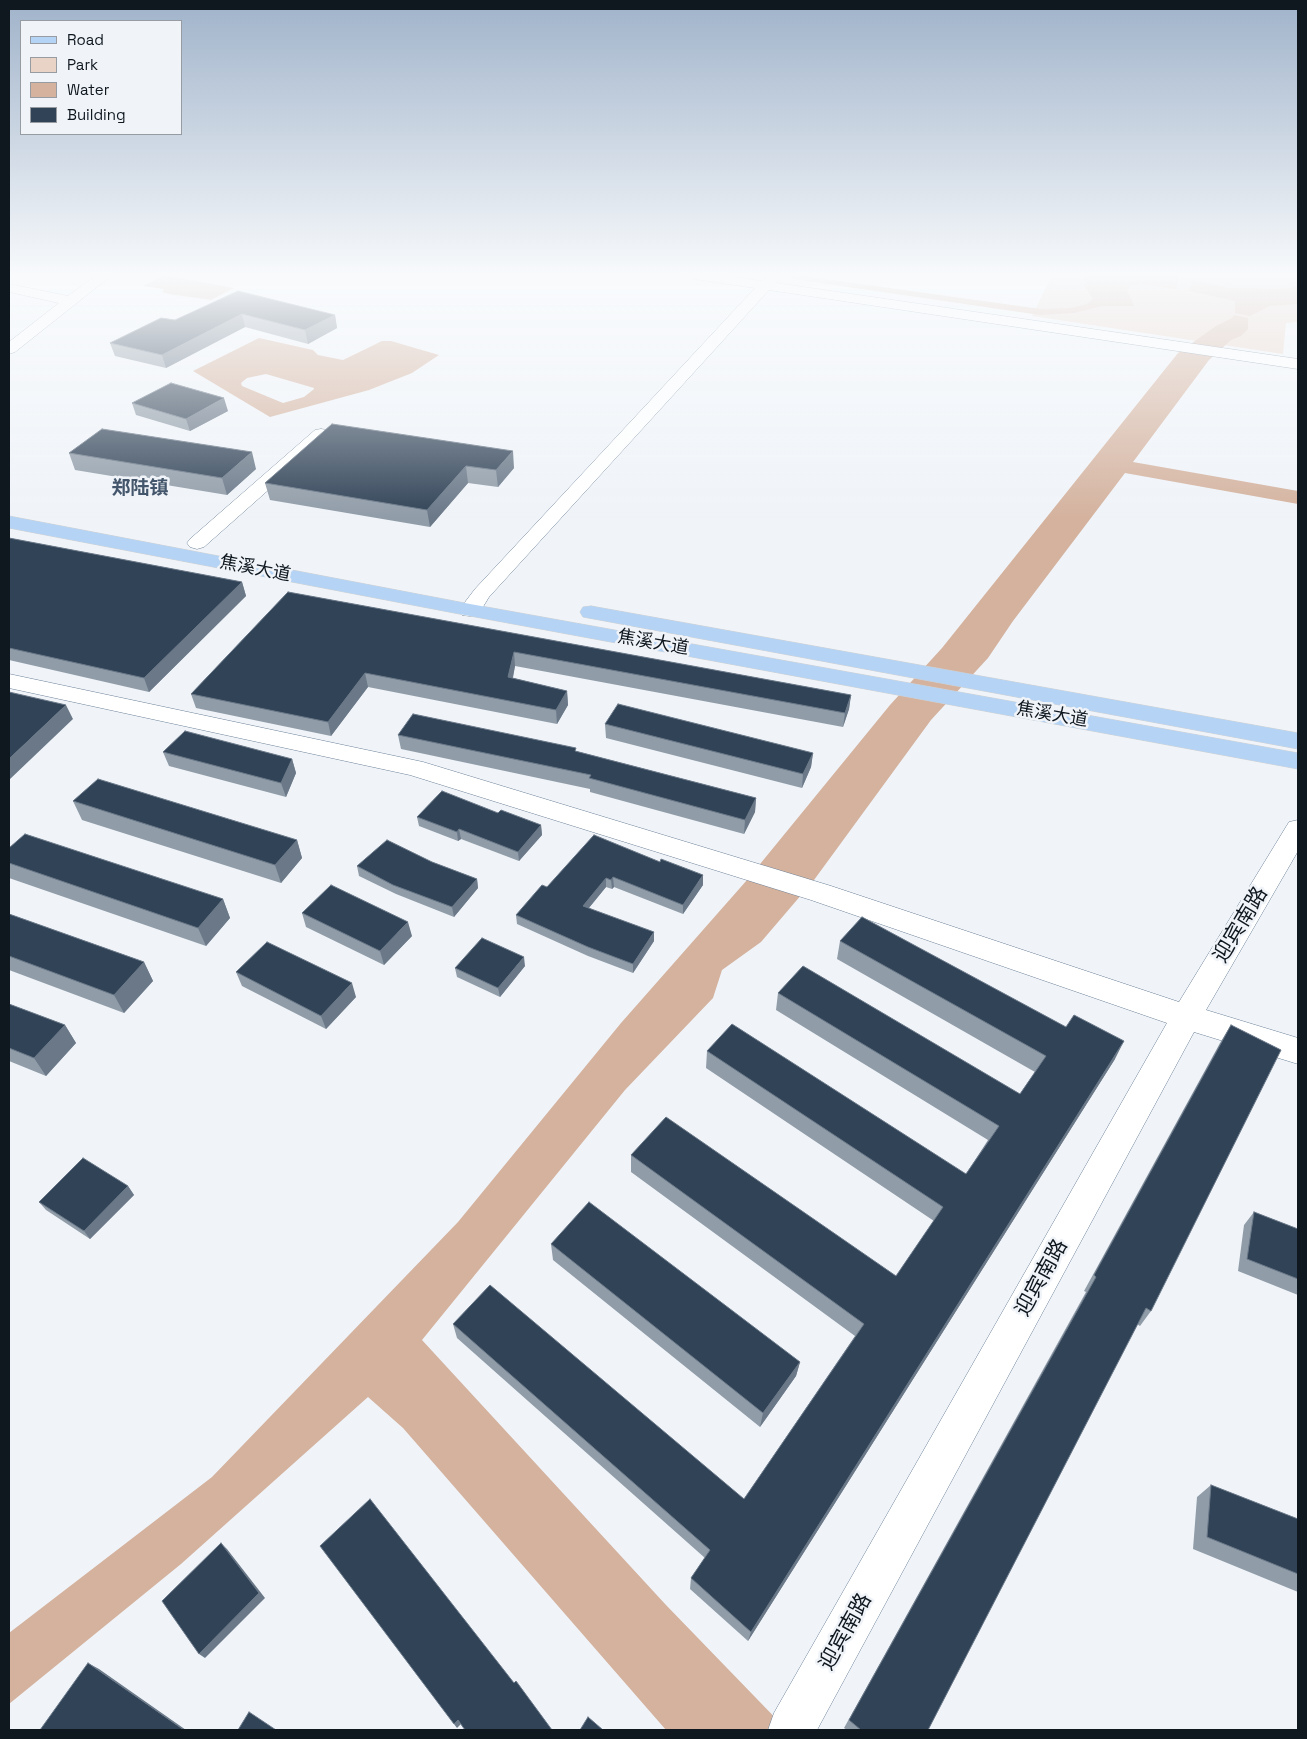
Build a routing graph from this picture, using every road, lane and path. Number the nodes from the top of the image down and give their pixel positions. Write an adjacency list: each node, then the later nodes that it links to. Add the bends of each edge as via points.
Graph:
1 (700, 356): 8 (street)
2 (1249, 356): 3 (street)
3 (1298, 364)
4 (324, 431): 7 (street)
5 (9, 508): 7 (main road, 焦溪大道)
6 (9, 522): 8 (main road, 焦溪大道)
7 (197, 543): 8 (main road, 焦溪大道)
8 (476, 601): 10 (main road, 焦溪大道, via 909,670); 10 (main road, 焦溪大道, via 890,686)
9 (9, 681): 14 (street, via 414,768 821,893)
10 (970, 690): 11 (main road, 焦溪大道); 12 (main road, 焦溪大道)
11 (1298, 741)
12 (1298, 761)
13 (1298, 829): 14 (street, 迎宾南路)
14 (1186, 1017): 15 (street); 16 (street, 迎宾南路)
15 (1298, 1051)
16 (791, 1730)

